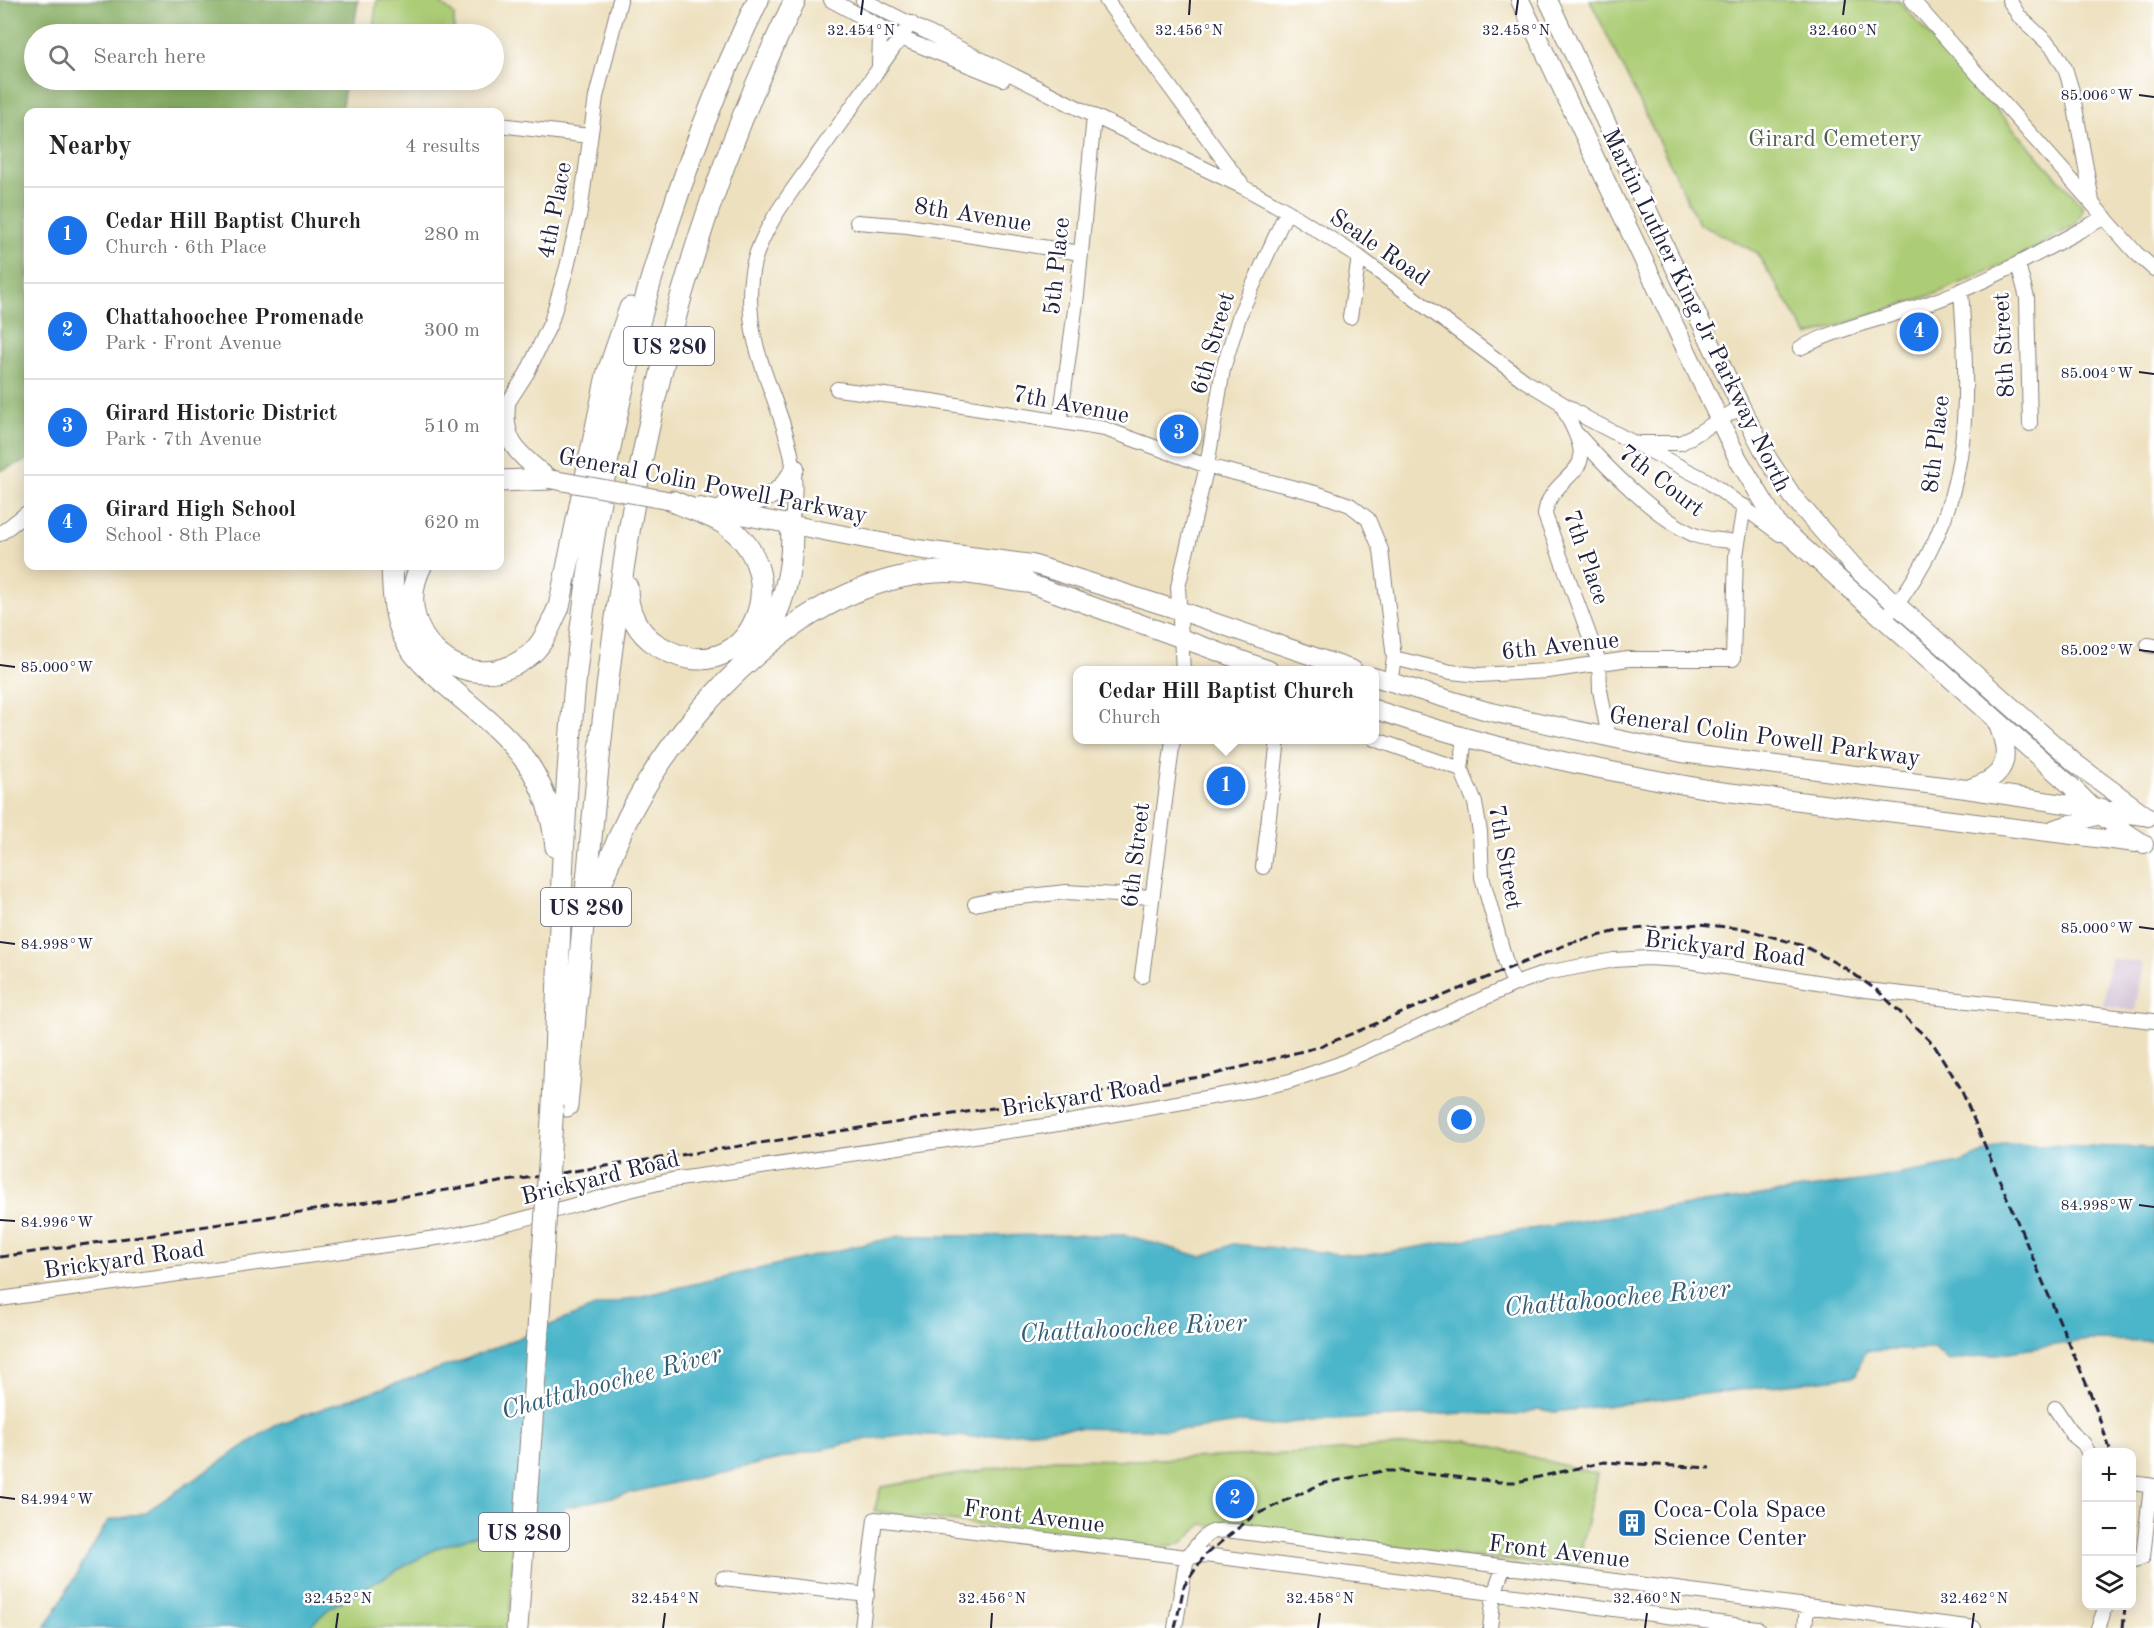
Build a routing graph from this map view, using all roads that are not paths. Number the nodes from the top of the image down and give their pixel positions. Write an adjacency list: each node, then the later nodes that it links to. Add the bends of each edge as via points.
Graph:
1 (620, 0): 17 (street, 4th Place)
2 (758, 0): 20 (highway, US 280, via 714,98)
3 (795, 0): 53 (highway, US 280, via 748,104 688,277 653,409)
4 (863, 0): 12 (street, Seale Road)
5 (1106, 0): 18 (street)
6 (1520, 0): 35 (main road, Martin Luther King Jr Parkway North)
7 (1548, 0): 33 (main road, Martin Luther King Jr Parkway North)
8 (1912, 0): 19 (street)
9 (2009, 0): 19 (street, via 2019,16 2053,48 2065,68)
10 (837, 3): 11 (street, Seale Road)
11 (870, 21): 13 (street, Seale Road); 14 (street, via 882,44)
12 (911, 23): 13 (street); 15 (street, Seale Road)
13 (901, 38): 14 (street); 15 (street, Seale Road)
14 (879, 69): 42 (street, via 792,192 761,240 754,261 750,294 757,350)
15 (1094, 116): 18 (street, Seale Road); 24 (street, 5th Place)
16 (504, 125): 17 (street)
17 (589, 136): 34 (street, 4th Place, via 580,212 551,322)
18 (1243, 187): 21 (street, Seale Road)
19 (2093, 203): 22 (street)
20 (675, 206): 58 (highway, via 630,308 607,375 559,607 544,639 529,656 508,669 485,673 462,669 441,658 425,640 415,619 412,596); 90 (highway, US 280, via 629,360 595,527 576,675)
21 (1287, 211): 25 (street, Seale Road); 41 (street, 6th Street, via 1232,336 1222,369)
22 (2105, 217): 26 (street); 27 (street)
23 (857, 222): 24 (street, 8th Avenue)
24 (1081, 253): 37 (street, 5th Place)
25 (1359, 257): 29 (street); 32 (street, Seale Road, via 1488,354)
26 (2018, 264): 28 (street); 38 (street, 8th Street, via 2026,298)
27 (2154, 269)
28 (1961, 290): 30 (street, via 1837,331); 60 (street, 8th Place, via 1965,388 1957,480 1935,545)
29 (1350, 317)
30 (1800, 348)
31 (837, 389): 37 (street, 7th Avenue)
32 (1561, 403): 39 (street, 7th Place); 40 (street, Seale Road)
33 (1741, 407): 35 (street, Seale Road); 60 (main road, Martin Luther King Jr Parkway North, via 1768,459 1807,515 1853,566)
34 (504, 408)
35 (1719, 418): 40 (street, Seale Road, via 1681,443 1648,445); 55 (main road, Martin Luther King Jr Parkway North, via 1743,468 1778,525)
36 (504, 419): 44 (main road, via 510,441)
37 (1060, 420): 41 (street, 7th Avenue, via 1105,429)
38 (2030, 424)
39 (1572, 429): 52 (street, 7th Court, via 1607,469 1661,513 1697,536); 67 (street, 7th Place, via 1581,459 1579,466 1556,487 1546,504 1545,515)
40 (1625, 439): 47 (street, Seale Road, via 1706,480)
41 (1207, 466): 63 (street, 6th Street, via 1178,586); 66 (street, 7th Avenue, via 1319,494 1359,510 1374,529 1382,550)
42 (795, 468): 48 (main road, via 783,488 770,497); 50 (street)
43 (504, 470): 44 (main road, General Colin Powell Parkway)
44 (549, 479): 45 (highway); 46 (main road, General Colin Powell Parkway, bridge)
45 (504, 481)
46 (672, 501): 48 (main road, General Colin Powell Parkway); 61 (highway, via 723,523 742,541 760,573)
47 (1744, 506): 52 (street); 55 (street, Seale Road)
48 (709, 508): 50 (main road, General Colin Powell Parkway)
49 (24, 515): 51 (street)
50 (791, 523): 54 (main road, General Colin Powell Parkway); 61 (highway); 71 (highway, via 793,544 780,605 770,630)
51 (0, 534)
52 (1738, 542): 67 (street, 6th Avenue, via 1733,659 1628,659)
53 (627, 549): 61 (highway, via 627,602 638,628 672,654 696,659 719,656 739,643 754,625); 92 (highway, US 280, via 614,629)
54 (917, 549): 59 (main road, General Colin Powell Parkway); 63 (main road, General Colin Powell Parkway, via 1032,564)
55 (1807, 553): 64 (main road, Martin Luther King Jr Parkway North)
56 (392, 570): 62 (highway)
57 (402, 570): 62 (highway)
58 (420, 570)
59 (1026, 582): 65 (main road, General Colin Powell Parkway); 71 (highway, via 937,571 883,581 830,603)
60 (1898, 604): 64 (street, 8th Place); 73 (main road, Martin Luther King Jr Parkway North)
61 (762, 605)
62 (393, 609): 90 (highway, via 406,642 428,669 514,744 535,771 554,825)
63 (1178, 610): 65 (street, 6th Street); 70 (main road, General Colin Powell Parkway)
64 (1883, 620): 75 (main road, Martin Luther King Jr Parkway North)
65 (1183, 639): 68 (street, 6th Street); 69 (main road, General Colin Powell Parkway)
66 (1394, 658): 67 (street, 6th Avenue, via 1479,675); 72 (street)
67 (1599, 663): 77 (street, 7th Place)
68 (1183, 666)
69 (1258, 666)
70 (1341, 666)
71 (738, 670): 92 (highway, via 699,711 663,758 633,807 610,859)
72 (1382, 680): 77 (main road, General Colin Powell Parkway, via 1487,711)
73 (1999, 695): 75 (main road); 81 (main road, Martin Luther King Jr Parkway North)
74 (1379, 711): 76 (main road)
75 (1991, 714): 83 (main road, via 2004,737 2006,758 2001,771 1986,783); 84 (main road, Martin Luther King Jr Parkway North)
76 (1465, 737): 82 (street, 7th Street); 86 (main road, via 1583,766 1707,789)
77 (1609, 738): 83 (main road, General Colin Powell Parkway, via 1717,758)
78 (1379, 741): 82 (street)
79 (1172, 744): 89 (street, 6th Street)
80 (1278, 744): 88 (street)
81 (2075, 763): 84 (main road, via 2093,788); 85 (main road, Martin Luther King Jr Parkway North)
82 (1461, 769): 94 (street, 7th Street, via 1475,803 1485,894)
83 (1966, 789): 84 (main road, General Colin Powell Parkway)
84 (2099, 811): 85 (main road, General Colin Powell Parkway); 86 (main road); 87 (main road, Martin Luther King Jr Parkway North)
85 (2151, 817)
86 (2046, 831): 87 (main road)
87 (2149, 844)
88 (1263, 867)
89 (1152, 897): 91 (street, via 1066,892); 93 (street, 6th Street)
90 (561, 902): 96 (highway, US 280)
91 (975, 904)
92 (582, 944): 96 (highway, US 280)
93 (1142, 976)
94 (1515, 984): 95 (street, Brickyard Road, via 1580,965 1648,958 1866,990); 97 (street, Brickyard Road, via 1339,1064 1251,1090 1059,1124 672,1180 450,1236)
95 (2154, 1021)
96 (560, 1106): 110 (highway, US 280, bridge); 111 (highway, US 280)
97 (0, 1299)
98 (2055, 1408): 99 (street)
99 (2086, 1448)
100 (2136, 1484): 101 (street)
101 (2152, 1486): 103 (street, via 2143,1557)
102 (1186, 1557): 104 (street, Front Avenue, via 1203,1536 1216,1529); 106 (street, Front Avenue, via 1205,1555); 107 (street, Front Avenue, via 875,1519); 113 (street)
103 (2136, 1560)
104 (1504, 1566): 106 (street); 108 (street, Front Avenue)
105 (723, 1578): 107 (street)
106 (1494, 1594): 114 (street); 115 (street, Front Avenue)
107 (867, 1595): 112 (street)
108 (1807, 1606): 116 (street); 117 (street, Front Avenue)
109 (2104, 1610): 118 (street)
110 (517, 1628)
111 (532, 1628)
112 (862, 1628)
113 (1175, 1628)
114 (1490, 1628)
115 (1757, 1628)
116 (1805, 1628)
117 (1974, 1628)
118 (2098, 1628)

